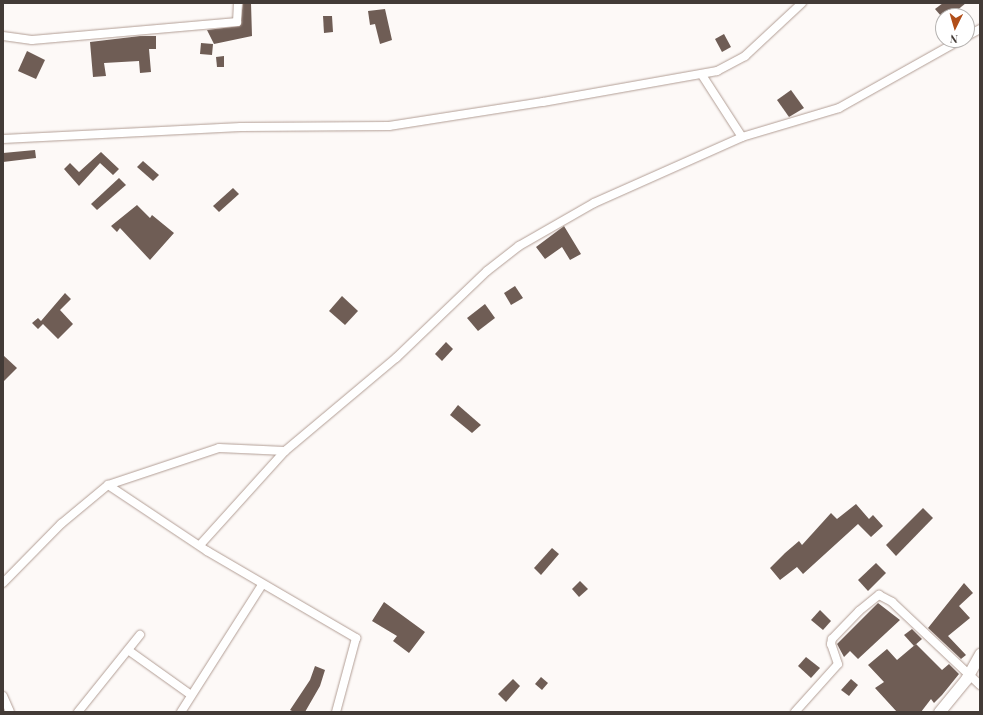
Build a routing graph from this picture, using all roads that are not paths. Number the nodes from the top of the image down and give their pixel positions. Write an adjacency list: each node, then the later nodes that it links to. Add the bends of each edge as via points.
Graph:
1 (238, 3): 3 (street, via 237,22 32,40)
2 (802, 3): 5 (street, via 745,56 731,65)
3 (3, 36)
4 (946, 48): 6 (street, via 838,108)
5 (702, 75): 6 (street); 7 (street, via 389,126 241,127)
6 (742, 137): 8 (street, via 594,203 518,246 487,271 396,358)
7 (3, 139)
8 (285, 451): 9 (street, via 219,448); 10 (street)
9 (108, 485): 10 (street); 11 (street, via 61,524)
10 (200, 545): 12 (street)
11 (3, 584)
12 (262, 585): 18 (street); 23 (street, via 356,638)
13 (140, 635): 14 (street)
14 (128, 650): 18 (street); 21 (street)
15 (980, 654): 16 (street)
16 (968, 674): 17 (street); 24 (street, via 892,602 879,595 863,607 832,639 831,644 838,664); 25 (street)
17 (980, 685)
18 (191, 695): 22 (street)
19 (3, 696): 20 (street)
20 (10, 712)
21 (78, 712)
22 (181, 712)
23 (336, 712)
24 (795, 712)
25 (939, 712)

